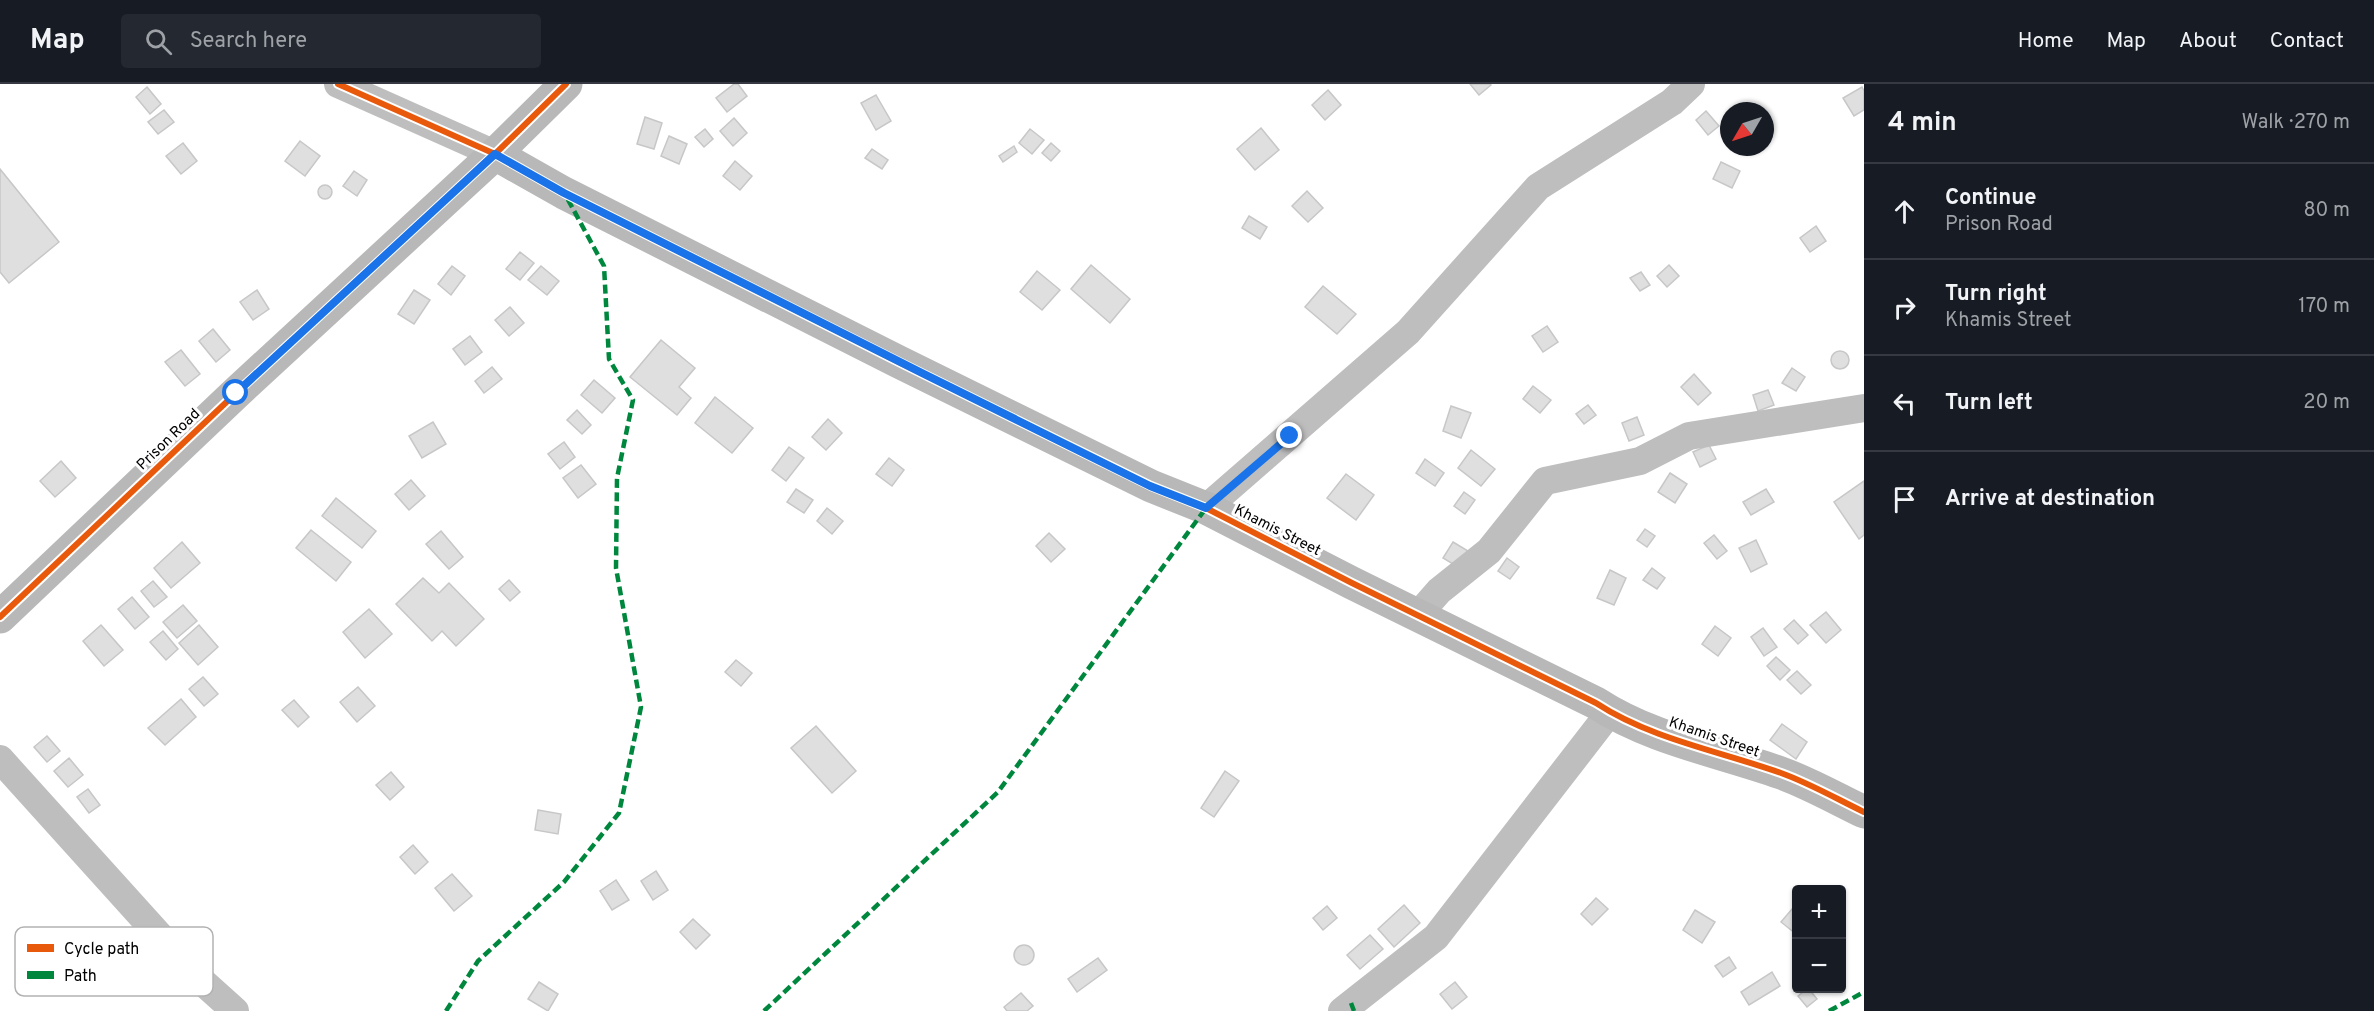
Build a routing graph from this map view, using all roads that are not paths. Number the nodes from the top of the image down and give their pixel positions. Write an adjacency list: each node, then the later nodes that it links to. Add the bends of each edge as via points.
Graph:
1 (338, 84): 4 (street)
2 (566, 84): 4 (street, Prison Road)
3 (1691, 84): 6 (street, via 1672,102 1538,187 1408,332)
4 (495, 154): 6 (street, Khamis Street, via 564,193 908,366 1150,486); 8 (street, Prison Road)
5 (1864, 408): 7 (street, via 1689,436 1640,461 1545,481 1489,551 1440,591)
6 (1206, 508): 7 (street, Khamis Street)
7 (1418, 615): 9 (street, Khamis Street)
8 (0, 617)
9 (1610, 712): 11 (street, Khamis Street, via 1689,745 1782,773); 15 (street, via 1436,937)
10 (0, 759): 12 (street)
11 (1864, 812)
12 (152, 927)
13 (213, 991): 14 (street)
14 (235, 1011)
15 (1342, 1011)

